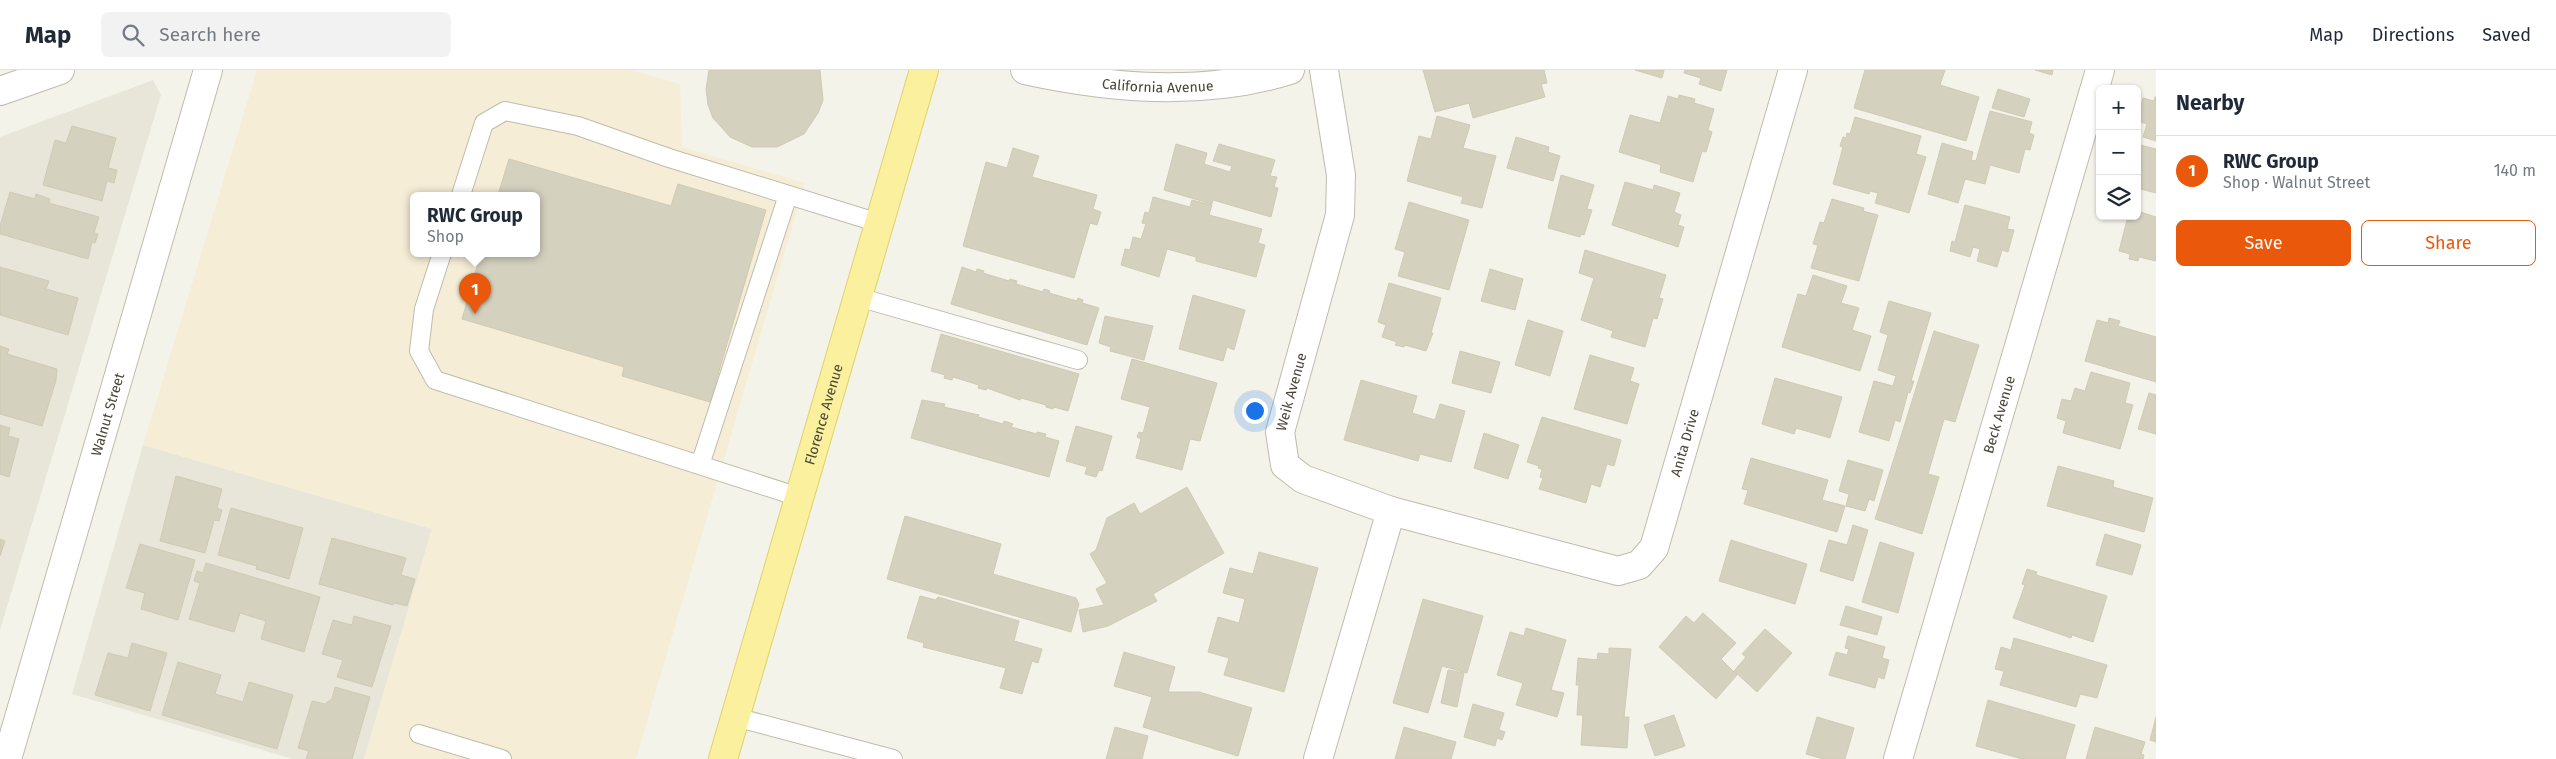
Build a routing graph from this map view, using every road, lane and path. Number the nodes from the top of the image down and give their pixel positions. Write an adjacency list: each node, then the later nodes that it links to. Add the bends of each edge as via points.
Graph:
1 (60, 70): 10 (street)
2 (208, 70): 22 (street, Walnut Street)
3 (924, 70): 13 (main road, Florence Avenue)
4 (1025, 70): 9 (street, California Avenue, via 1072,80 1141,87)
5 (1290, 70): 9 (street, California Avenue, via 1270,76)
6 (1324, 70): 19 (street, Weik Avenue, via 1341,175 1340,215 1280,432 1286,465 1303,479)
7 (1793, 70): 19 (street, Anita Drive, via 1654,548 1639,565 1618,572)
8 (2100, 70): 27 (street, Beck Avenue)
9 (1206, 78)
10 (0, 91)
11 (462, 192): 12 (lane, via 484,123 505,111 578,126)
12 (788, 195): 13 (lane); 17 (lane)
13 (879, 223): 15 (main road, Florence Avenue)
14 (441, 257): 17 (lane, via 424,309 419,351 435,380)
15 (858, 297): 16 (lane); 18 (main road, Florence Avenue)
16 (1078, 360)
17 (700, 465): 18 (lane)
18 (799, 497): 20 (main road, Florence Avenue)
19 (1391, 511): 26 (street)
20 (735, 717): 24 (main road, Florence Avenue); 25 (lane)
21 (419, 734): 23 (lane)
22 (7, 759)
23 (502, 759)
24 (723, 759)
25 (892, 759)
26 (1318, 759)
27 (1898, 759)

